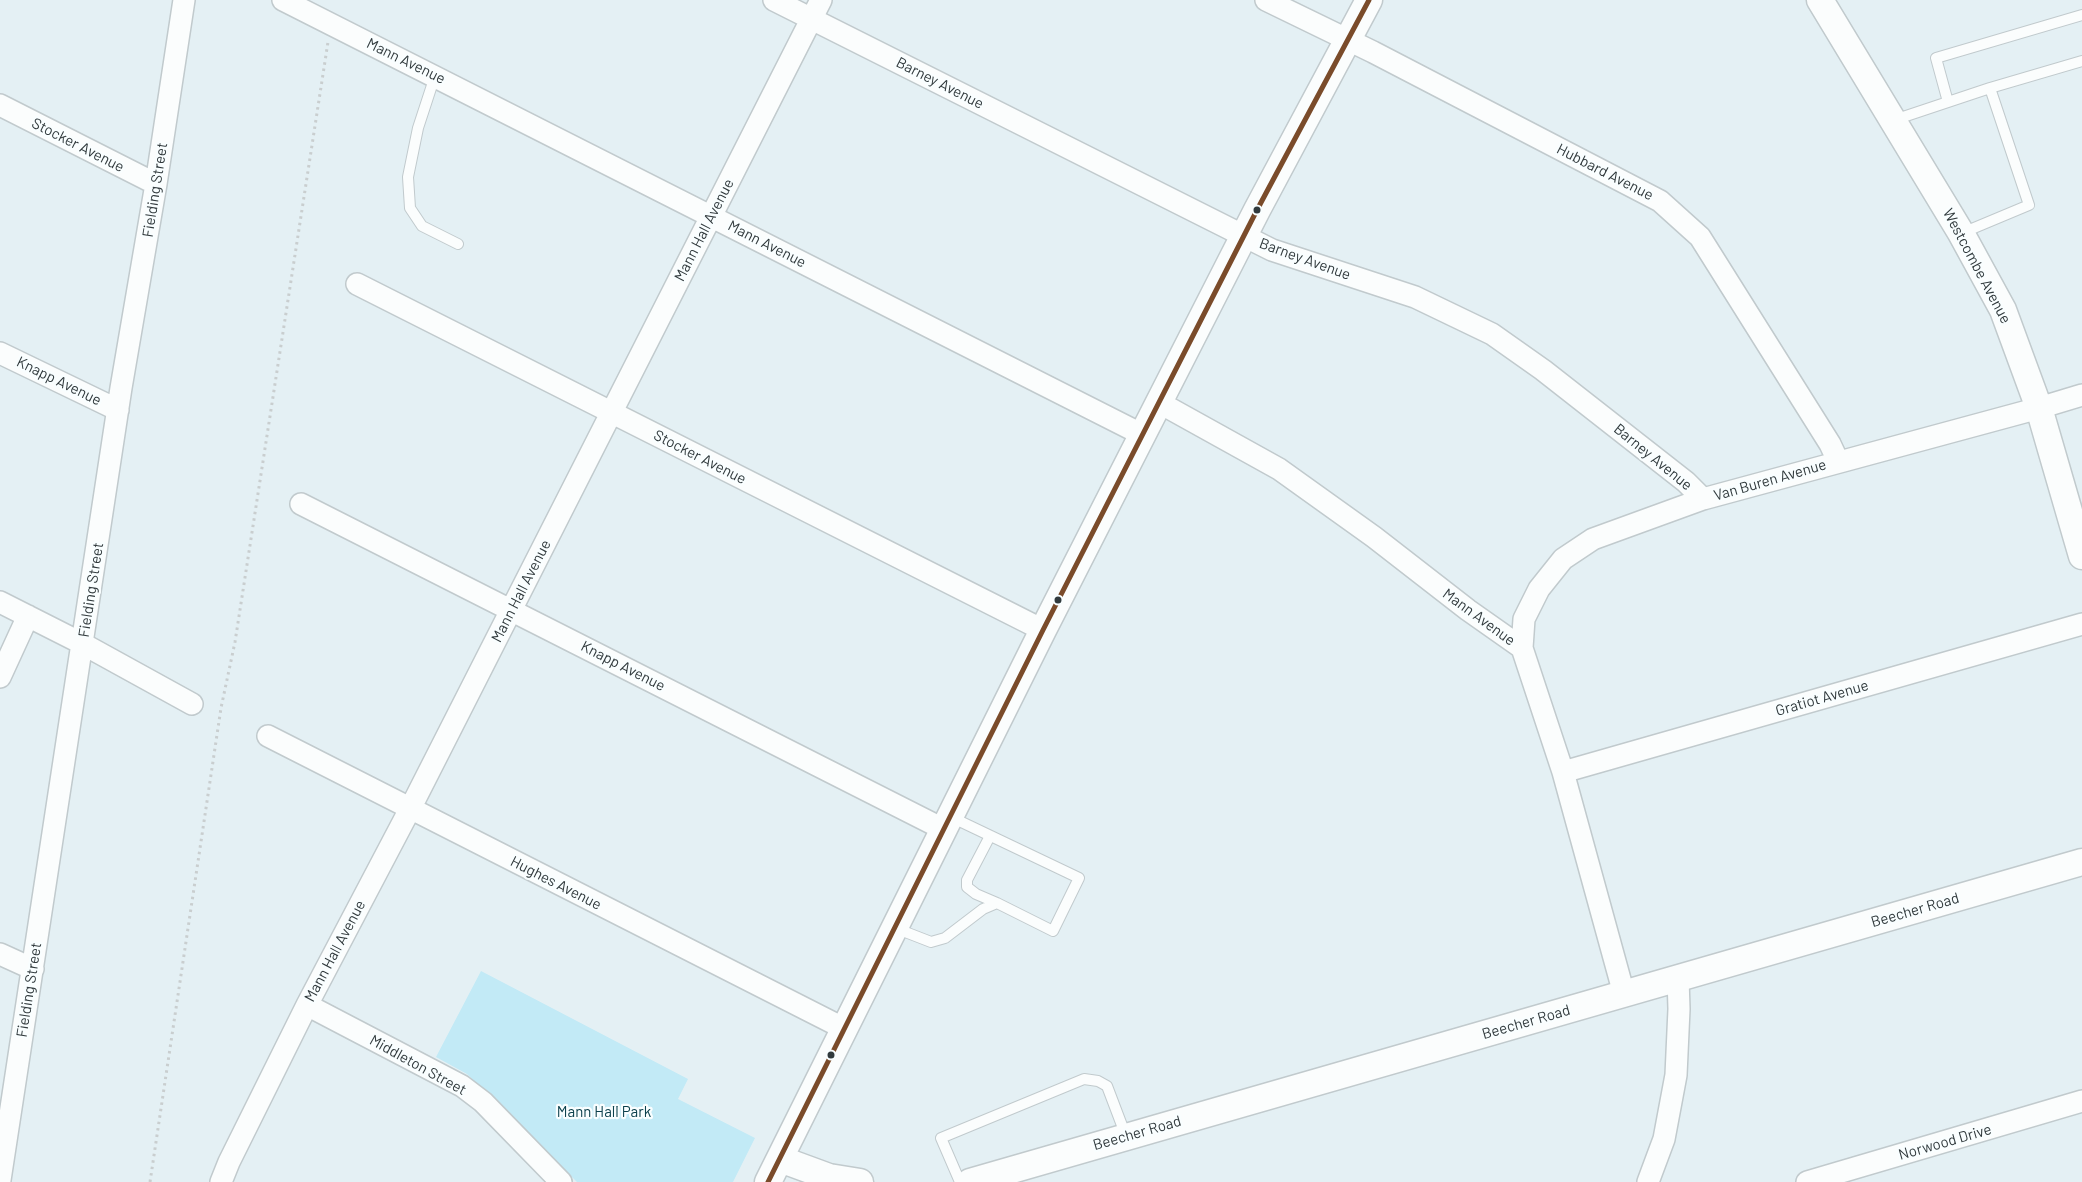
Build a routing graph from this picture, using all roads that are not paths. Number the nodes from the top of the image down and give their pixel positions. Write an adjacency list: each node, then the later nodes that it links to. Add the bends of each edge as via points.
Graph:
1 (184, 0): 17 (street, Fielding Street)
2 (284, 0): 12 (street, Mann Avenue)
3 (774, 0): 9 (street, Barney Avenue)
4 (821, 0): 9 (street, Mann Hall Avenue)
5 (1266, 0): 10 (street, Hubbard Avenue)
6 (1368, 0): 10 (street)
7 (1820, 0): 16 (street, Westcombe Avenue)
8 (2082, 15): 14 (lane, via 1936,58)
9 (811, 19): 18 (street, Mann Hall Avenue); 20 (street, Barney Avenue)
10 (1347, 41): 20 (street); 30 (street, Hubbard Avenue, via 1660,201 1700,237 1830,444)
11 (2082, 61): 13 (lane)
12 (435, 76): 18 (street, Mann Avenue); 21 (lane, via 418,128 408,177 410,208 422,226)
13 (1990, 88): 14 (lane); 19 (lane, via 2029,204)
14 (1948, 102): 16 (lane)
15 (0, 105): 17 (street, Stocker Avenue)
16 (1893, 120): 19 (street, Westcombe Avenue)
17 (156, 184): 27 (street, Fielding Street)
18 (711, 216): 28 (street, Mann Hall Avenue); 29 (street, Mann Avenue)
19 (1961, 233): 26 (street, Westcombe Avenue, via 2003,310)
20 (1244, 235): 25 (street); 31 (street, Barney Avenue, via 1272,250 1415,298 1492,334 1543,370 1686,482)
21 (458, 244)
22 (357, 284): 28 (street, Stocker Avenue)
23 (0, 352): 27 (street, Knapp Avenue)
24 (2082, 395): 26 (street, Van Buren Avenue)
25 (1160, 404): 29 (street); 40 (street, Mann Avenue, via 1279,469)
26 (2039, 408): 30 (street, Van Buren Avenue); 33 (street, Westcombe Avenue)
27 (118, 410): 39 (street, Fielding Street)
28 (611, 412): 35 (street, Mann Hall Avenue); 38 (street, Stocker Avenue)
29 (1143, 435): 38 (street)
30 (1838, 462): 31 (street, Van Buren Avenue)
31 (1703, 499): 40 (street, Van Buren Avenue, via 1593,539 1564,559 1539,589 1524,619)
32 (301, 504): 35 (street, Knapp Avenue)
33 (2082, 556)
34 (0, 602): 36 (street)
35 (512, 610): 45 (street, Mann Hall Avenue); 46 (street, Knapp Avenue)
36 (28, 616): 39 (street); 41 (street)
37 (2082, 624): 44 (street, Gratiot Avenue)
38 (1043, 630): 46 (street)
39 (83, 644): 42 (street); 52 (street, Fielding Street)
40 (1522, 648): 44 (street, Mann Avenue)
41 (0, 678)
42 (192, 704)
43 (268, 736): 45 (street, Hughes Avenue)
44 (1563, 772): 54 (street, Mann Avenue)
45 (410, 809): 55 (street, Mann Hall Avenue); 56 (street, Hughes Avenue)
46 (948, 824): 47 (lane); 50 (street)
47 (990, 836): 49 (lane, via 966,880 967,887); 49 (lane, via 1079,878 1053,931)
48 (2082, 862): 53 (street, Beecher Road)
49 (996, 904): 50 (lane, via 983,909 945,938 931,942)
50 (896, 928): 56 (street)
51 (0, 954): 52 (street)
52 (33, 969): 60 (street, Fielding Street)
53 (1678, 978): 54 (street, Beecher Road); 67 (street, via 1676,1075 1664,1139)
54 (1624, 994): 58 (street, Beecher Road)
55 (307, 1004): 61 (street, Mann Hall Avenue); 62 (street, Middleton Street, via 462,1086 483,1102)
56 (845, 1028): 59 (street)
57 (2082, 1101): 68 (street, Norwood Drive)
58 (1126, 1136): 65 (lane, via 1107,1086 1084,1079 941,1138); 66 (street, Beecher Road)
59 (780, 1159): 63 (street); 64 (street, via 829,1177)
60 (0, 1180)
61 (221, 1182)
62 (561, 1182)
63 (768, 1182)
64 (860, 1182)
65 (960, 1182)
66 (970, 1182)
67 (1648, 1182)
68 (1808, 1182)

